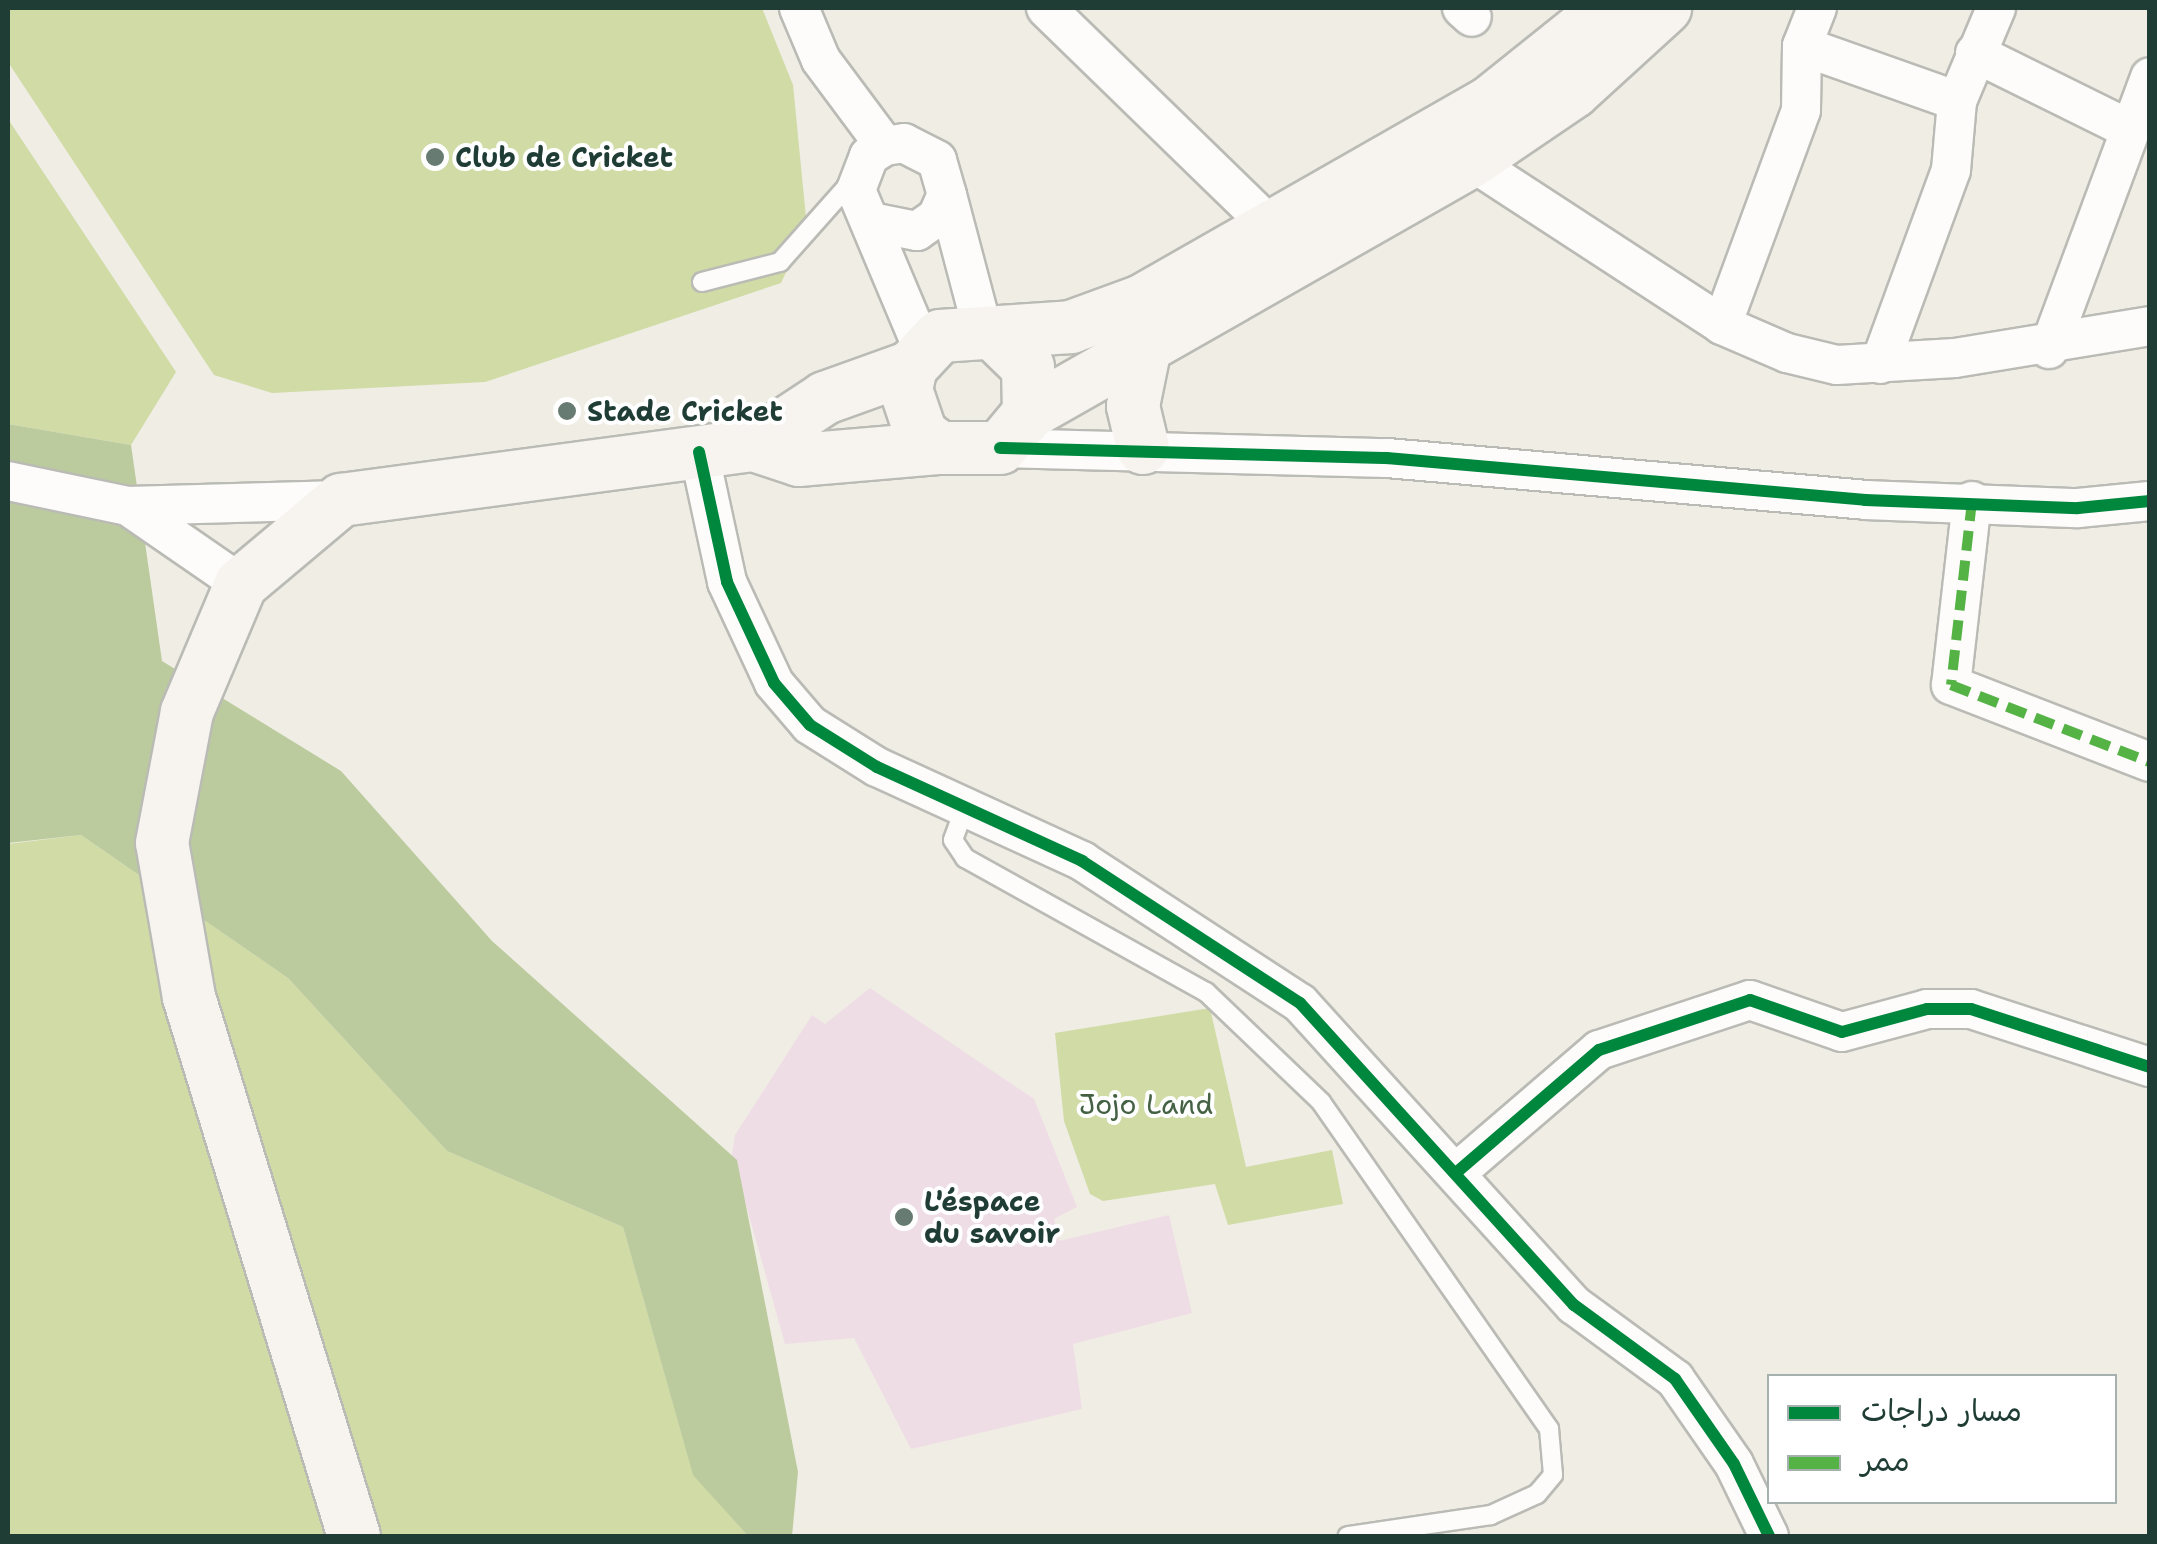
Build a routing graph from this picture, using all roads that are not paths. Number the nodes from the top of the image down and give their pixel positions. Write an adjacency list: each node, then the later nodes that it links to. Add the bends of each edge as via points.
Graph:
1 (799, 8): 13 (street)
2 (1046, 8): 16 (street)
3 (1608, 8): 12 (main road)
4 (1665, 8): 12 (main road, via 1572,92)
5 (1817, 8): 7 (street)
6 (1996, 8): 8 (street)
7 (1802, 46): 10 (street); 18 (street, via 1801,110)
8 (1976, 53): 10 (street); 11 (street)
9 (2150, 77): 11 (street)
10 (1957, 102): 24 (street, via 1951,170)
11 (2126, 127): 22 (street)
12 (1453, 149): 16 (main road); 18 (street); 21 (main road)
13 (872, 159): 14 (street, via 922,148 945,176); 15 (street, via 860,208); 17 (lane, via 790,255)
14 (947, 195): 15 (street, via 918,231); 20 (street)
15 (871, 222): 23 (street)
16 (1275, 231): 20 (main road, via 1107,316)
17 (702, 282)
18 (1722, 325): 24 (street, via 1787,354)
19 (2150, 326): 22 (street)
20 (989, 332): 23 (main road, via 951,332); 25 (main road, via 1028,366)
21 (1146, 342): 25 (main road); 28 (main road, via 1133,395)
22 (2049, 349): 24 (street)
23 (917, 358): 26 (main road, via 825,398); 27 (main road, via 910,413)
24 (1880, 364)
25 (1015, 430): 27 (main road, via 959,455); 28 (street)
26 (754, 445): 27 (main road, via 799,460); 29 (main road)
27 (940, 448)
28 (1142, 448): 32 (street)
29 (699, 452): 31 (main road); 37 (street, via 727,582 774,683 810,726)
30 (8, 482): 34 (street)
31 (341, 500): 34 (street); 35 (main road)
32 (1972, 501): 33 (street, via 2078,508); 36 (street, via 1951,684)
33 (2150, 501)
34 (128, 506): 35 (street)
35 (241, 584): 40 (main road, via 186,712 162,843 189,997)
36 (2150, 762)
37 (965, 807): 39 (street, via 1082,861 1300,1003); 41 (lane, via 954,840 964,858 1206,992 1321,1102 1549,1429 1553,1475 1536,1494 1490,1515)
38 (2150, 1066): 39 (street, via 1971,1009 1927,1009 1842,1032 1750,1000 1598,1050)
39 (1457, 1172): 42 (street, via 1574,1305 1675,1379 1734,1464)
40 (354, 1536)
41 (1348, 1536)
42 (1769, 1536)

